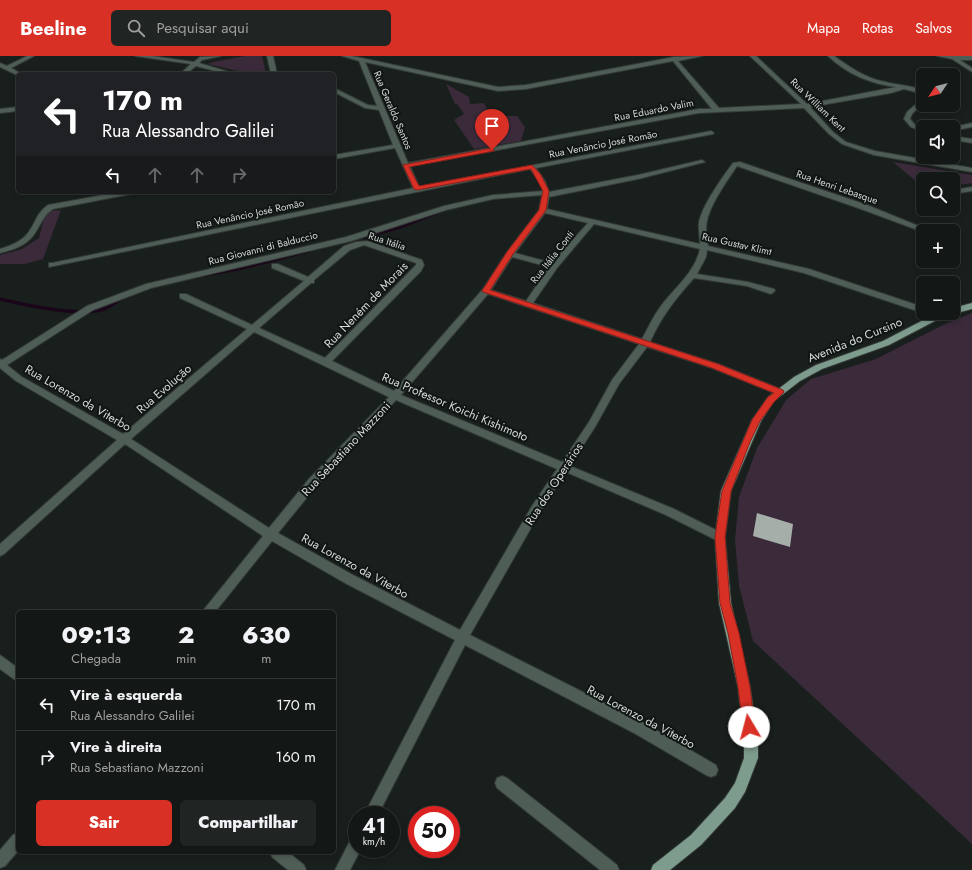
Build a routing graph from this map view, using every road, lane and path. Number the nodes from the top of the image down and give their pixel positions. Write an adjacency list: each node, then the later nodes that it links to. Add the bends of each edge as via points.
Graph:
1 (31, 56): 17 (street)
2 (138, 56): 15 (street)
3 (218, 56): 15 (street, via 200,59)
4 (270, 56): 21 (street)
5 (345, 56): 14 (street)
6 (691, 56): 7 (street); 13 (street)
7 (699, 56)
8 (753, 56): 26 (street, Rua William Kent)
9 (831, 56): 23 (street, via 860,76 881,83)
10 (940, 56): 11 (street)
11 (954, 57): 12 (street); 18 (street)
12 (971, 57)
13 (674, 59): 14 (street, via 526,87 498,89); 30 (street)
14 (361, 60): 28 (street, Rua Geraldo Santos)
15 (196, 64): 19 (street); 20 (street)
16 (0, 65): 17 (street)
17 (6, 69): 22 (street)
18 (972, 70)
19 (186, 72)
20 (226, 72)
21 (274, 72)
22 (16, 73)
23 (906, 86): 24 (street); 26 (street, Rua Eduardo Valim, via 891,92)
24 (916, 90)
25 (336, 91): 28 (street, via 367,107)
26 (806, 106): 30 (street, Rua Eduardo Valim); 44 (street, Rua William Kent, via 830,132 852,147)
27 (916, 106): 33 (street, via 907,119)
28 (381, 108): 38 (street, Rua Geraldo Santos)
29 (16, 109): 31 (street)
30 (716, 109): 42 (street, Rua Eduardo Valim)
31 (0, 111)
32 (972, 125): 34 (street)
33 (916, 127)
34 (960, 128)
35 (711, 133): 43 (street, Rua Venâncio José Romão)
36 (960, 139): 37 (street)
37 (972, 141)
38 (397, 146): 39 (street); 42 (street, Rua Geraldo Santos)
39 (336, 157)
40 (702, 162): 49 (street, Rua Giovanni di Balduccio)
41 (740, 164): 52 (street, Rua Henri Lebasque); 54 (street, Rua dos Operários, via 735,164 725,178 707,211 703,222)
42 (406, 165): 45 (street, Rua Geraldo Santos)
43 (532, 167): 45 (street, Rua Venâncio José Romão); 49 (street, via 542,181)
44 (972, 170)
45 (417, 189): 58 (street, Rua Venâncio José Romão)
46 (972, 189): 47 (street)
47 (960, 191)
48 (120, 194): 55 (street, via 59,205 42,212 37,227 24,242)
49 (546, 194): 50 (street, Rua Sebastiano Mazzoni); 53 (street, Rua Giovanni di Balduccio, via 493,198 444,208)
50 (543, 210): 51 (street, Rua Gustav Klimt); 56 (street, Rua Sebastiano Mazzoni)
51 (592, 222): 54 (street, Rua Gustav Klimt); 60 (street, Rua Itália Conti)
52 (916, 227)
53 (350, 244): 57 (street, Rua Itália, via 365,243); 62 (street, Rua Evolução); 74 (street, Rua Giovanni di Balduccio, via 149,286 90,308)
54 (704, 248): 61 (street, Rua dos Operários, via 702,258); 68 (street, Rua Gustav Klimt, via 806,271)
55 (0, 250)
56 (510, 254): 60 (street); 63 (street, Rua Sebastiano Mazzoni)
57 (420, 263): 73 (street, Rua Neném de Morais, via 418,269)
58 (52, 265)
59 (275, 266): 62 (street)
60 (554, 266): 66 (street, Rua Itália Conti)
61 (692, 275): 64 (street, via 710,280 748,284); 72 (street, Rua dos Operários, via 667,304)
62 (311, 280): 71 (street, Rua Evolução)
63 (486, 291): 66 (street); 76 (street, Rua Sebastiano Mazzoni)
64 (771, 291)
65 (182, 296): 71 (street, Rua Professor Koichi Kishimoto)
66 (528, 304): 72 (street)
67 (972, 306): 69 (main road)
68 (916, 308)
69 (960, 309)
70 (927, 320): 75 (main road, Avenida do Cursino, via 886,343 819,367)
71 (252, 328): 73 (street, Rua Professor Koichi Kishimoto); 77 (street, Rua Evolução)
72 (644, 344): 75 (street, via 715,366); 78 (street, Rua dos Operários, via 615,382)
73 (326, 362): 76 (street, Rua Professor Koichi Kishimoto)
74 (1, 364): 77 (street, Rua Lorenzo da Viterbo, via 19,379)
75 (780, 392): 80 (main road, Avenida do Cursino, via 771,399 746,442 726,491)
76 (396, 396): 78 (street, Rua Professor Koichi Kishimoto); 79 (street, Rua Sebastiano Mazzoni, via 328,464)
77 (124, 439): 79 (street, Rua Lorenzo da Viterbo); 81 (street, Rua Evolução)
78 (565, 467): 80 (street, Rua Professor Koichi Kishimoto, via 670,512); 83 (street, Rua dos Operários, via 536,509)
79 (271, 535): 82 (street, Rua Sebastiano Mazzoni); 83 (street, Rua Lorenzo da Viterbo)
80 (720, 537): 96 (main road, Avenida do Cursino, via 725,603 744,687 751,758 740,787 730,803 696,840)
81 (0, 551)
82 (210, 610)
83 (462, 638): 86 (street, Rua Lorenzo da Viterbo, via 639,728); 88 (street, Rua dos Operários)
84 (0, 660): 85 (street)
85 (16, 674)
86 (711, 770)
87 (502, 783): 95 (street)
88 (376, 806)
89 (16, 842): 92 (street)
90 (279, 854): 93 (street)
91 (348, 858): 94 (street)
92 (0, 861)
93 (299, 870)
94 (342, 870)
95 (612, 870)
96 (658, 870)

